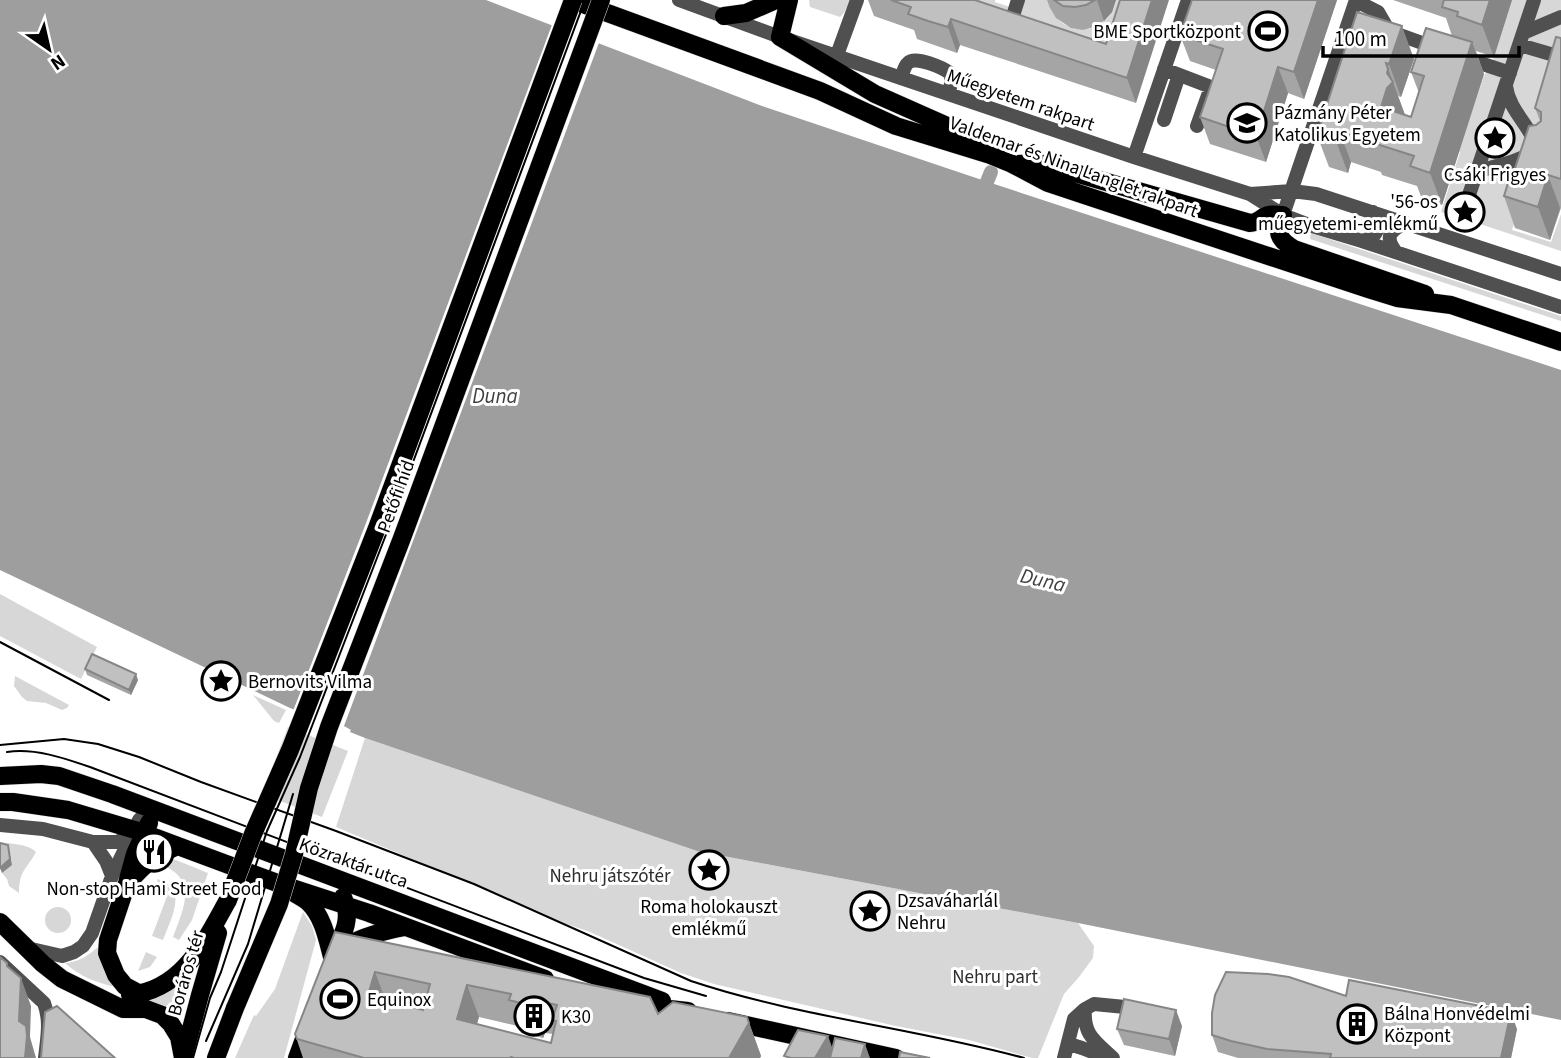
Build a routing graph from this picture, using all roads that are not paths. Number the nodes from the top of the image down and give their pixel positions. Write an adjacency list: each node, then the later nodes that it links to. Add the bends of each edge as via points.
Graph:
1 (573, 0): 26 (main road, Valdemar és Nina Langlet rakpart, via 820,91 895,126); 51 (main road, Petőfi híd, bridge, via 377,528)
2 (601, 0): 71 (main road, Petőfi híd, bridge, via 329,727 279,904)
3 (679, 0): 11 (street, Műegyetem rakpart)
4 (776, 0): 11 (main road)
5 (789, 0): 14 (main road)
6 (857, 0): 16 (street)
7 (1018, 0): 13 (street)
8 (1188, 0): 18 (street)
9 (1534, 0): 15 (street)
10 (1356, 1): 21 (street, via 1378,12 1389,31); 28 (street)
11 (724, 16): 14 (street, Műegyetem rakpart)
12 (1561, 18): 15 (street)
13 (1011, 22)
14 (780, 37): 16 (street, Műegyetem rakpart); 26 (main road, via 875,94 985,143)
15 (1521, 39): 17 (street); 21 (street)
16 (837, 55): 20 (street, Műegyetem rakpart)
17 (1561, 57)
18 (1164, 69): 19 (street); 25 (street)
19 (1179, 75): 23 (street); 24 (street, via 1211,86)
20 (901, 78): 22 (street, Műegyetem rakpart); 22 (street, via 908,63 919,60 950,74)
21 (1508, 78): 27 (street); 27 (street, via 1508,96 1540,149)
22 (947, 94): 25 (street, Műegyetem rakpart)
23 (1164, 120)
24 (1198, 126)
25 (1134, 158): 29 (street, Műegyetem rakpart)
26 (1012, 164): 32 (main road, via 1040,163 1250,223 1270,214); 37 (main road, Valdemar és Nina Langlet rakpart, via 1048,183 1368,289)
27 (1478, 171): 30 (street)
28 (1292, 191): 29 (street, Műegyetem rakpart); 31 (street, Műegyetem rakpart); 32 (street)
29 (1250, 194): 32 (street, Műegyetem rakpart)
30 (1468, 198)
31 (1373, 212): 33 (street, Műegyetem rakpart); 34 (street, via 1378,230)
32 (1283, 215): 34 (street, Műegyetem rakpart); 37 (main road, via 1278,234 1283,243)
33 (1406, 223): 35 (street, via 1390,235); 36 (street, Műegyetem rakpart)
34 (1362, 241): 35 (street, Műegyetem rakpart)
35 (1396, 252): 38 (street, Műegyetem rakpart)
36 (1561, 275)
37 (1451, 305): 39 (main road, Valdemar és Nina Langlet rakpart)
38 (1561, 307)
39 (1561, 342)
40 (0, 776): 42 (main road, Közraktár utca, via 58,776)
41 (4, 806): 44 (main road, via 68,810)
42 (154, 809): 44 (main road); 47 (main road, Közraktár utca)
43 (0, 825): 45 (street, via 43,829)
44 (139, 832): 45 (street, via 117,842); 46 (main road); 48 (main road, via 135,854)
45 (93, 842): 48 (street)
46 (177, 846): 48 (main road); 49 (main road)
47 (331, 876): 50 (main road, Közraktár utca); 52 (main road)
48 (120, 879): 55 (street, via 83,946 62,956); 62 (main road, via 107,953 116,975)
49 (280, 884): 52 (main road); 57 (main road, via 309,903 323,925)
50 (376, 892): 52 (main road); 58 (main road, Közraktár utca)
51 (228, 900): 62 (main road, via 200,950 177,975); 70 (main road, Boráros tér)
52 (347, 906): 54 (main road); 57 (main road, via 346,930)
53 (0, 922): 55 (main road)
54 (405, 927): 57 (main road, via 350,944); 59 (main road)
55 (26, 948): 61 (main road, via 62,979)
56 (0, 961): 69 (street, via 44,1003 48,1020)
57 (330, 963)
58 (566, 965): 60 (street, via 585,978); 66 (main road, Közraktár utca)
59 (558, 984)
60 (581, 985)
61 (90, 993): 62 (main road); 70 (main road, via 123,1009 162,1014 179,1037)
62 (140, 994)
63 (605, 998): 66 (main road, Közraktár utca)
64 (1125, 1007): 65 (street, via 1094,1004)
65 (1085, 1009): 68 (street, via 1074,1019); 74 (street, via 1088,1035)
66 (701, 1014): 73 (main road, Közraktár utca, via 802,1043)
67 (311, 1017): 72 (main road)
68 (1067, 1051): 74 (street, via 1082,1048)
69 (45, 1058)
70 (183, 1058)
71 (218, 1058)
72 (297, 1058)
73 (896, 1058)
74 (1111, 1058)

